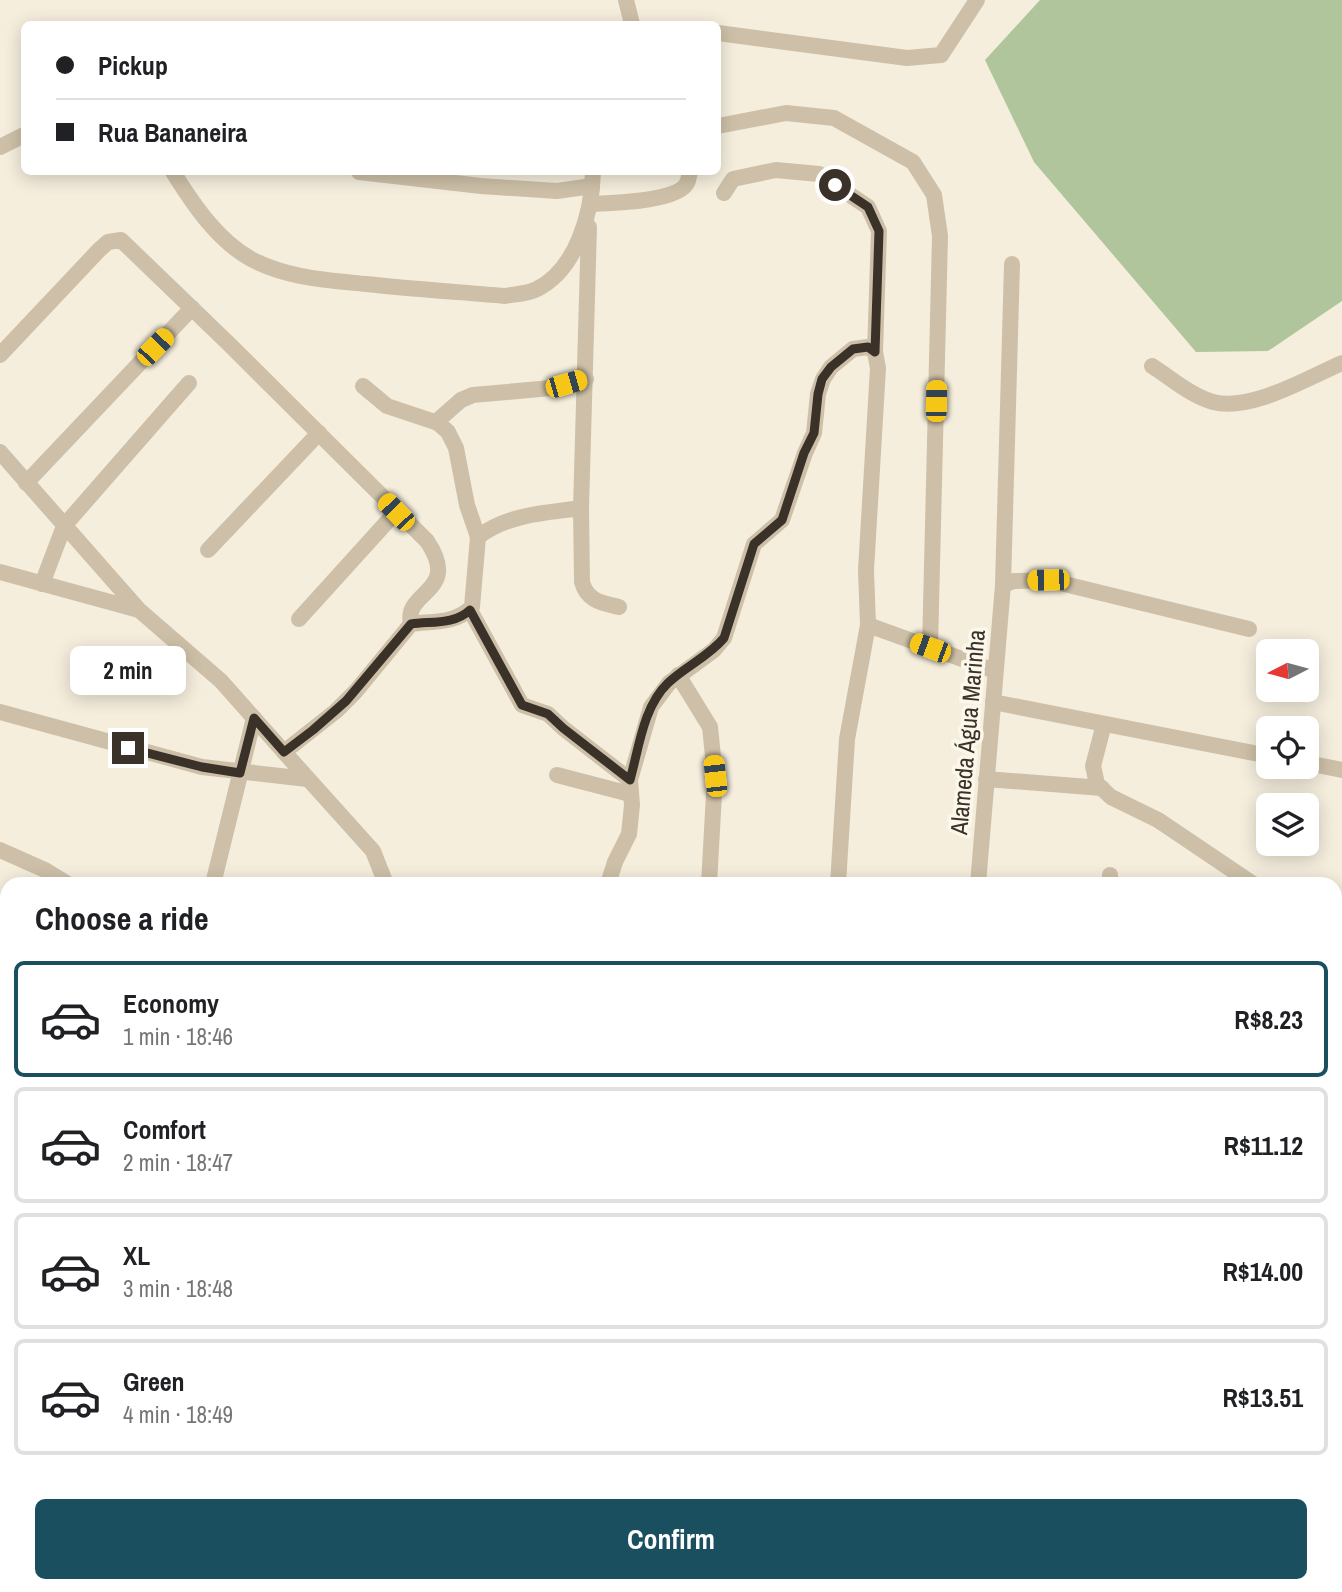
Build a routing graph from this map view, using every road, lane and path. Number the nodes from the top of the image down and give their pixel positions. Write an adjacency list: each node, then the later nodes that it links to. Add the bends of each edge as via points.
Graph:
1 (626, 0): 3 (street)
2 (976, 0): 4 (street, via 941,55 906,58)
3 (631, 21)
4 (721, 33)
5 (721, 125): 42 (street, via 786,113 834,118 913,162 934,195 940,236)
6 (21, 136): 7 (street)
7 (0, 147)
8 (175, 175): 13 (street, via 220,236 275,270 309,279 505,296 539,288 558,273 580,239)
9 (385, 175): 11 (street, via 556,191)
10 (689, 175): 13 (street, via 678,191)
11 (592, 179): 13 (street)
12 (724, 194): 16 (street, via 733,179 776,170 819,174 868,207 879,231)
13 (589, 209): 20 (street)
14 (1012, 264): 34 (street, Alameda Água Marinha)
15 (192, 308): 17 (street, via 129,246 116,239 99,250); 24 (street); 26 (street)
16 (875, 352): 40 (street); 44 (street, via 868,347 853,349 822,379 814,433 782,520 754,544 724,638)
17 (0, 355)
18 (1342, 363): 19 (street, via 1250,402 1228,405 1193,393)
19 (1152, 366)
20 (586, 379): 23 (street, via 551,388 473,395); 27 (street)
21 (189, 383): 29 (street)
22 (363, 386): 23 (street, via 387,406)
23 (436, 422): 30 (street, via 456,448)
24 (319, 433): 28 (street); 31 (street)
25 (0, 452): 26 (street)
26 (26, 484): 29 (street)
27 (582, 508): 30 (street, via 510,519); 35 (street, via 584,591)
28 (396, 512): 38 (street); 39 (street, via 427,541 438,563 432,587 410,609)
29 (64, 526): 33 (street); 36 (street)
30 (478, 537): 37 (street)
31 (208, 550)
32 (0, 572): 33 (street)
33 (42, 584): 36 (street)
34 (1003, 585): 41 (street, via 1014,580 1048,580); 43 (street, Alameda Água Marinha)
35 (619, 607)
36 (139, 610): 47 (street, via 221,681)
37 (470, 610): 39 (street, via 452,621); 57 (street, via 522,705 548,714)
38 (299, 619)
39 (411, 624): 49 (street, via 343,704)
40 (868, 625): 42 (street); 65 (street, via 847,739)
41 (1250, 629)
42 (930, 648): 43 (street)
43 (995, 671): 45 (street, Alameda Água Marinha)
44 (678, 675): 57 (street, via 651,707); 64 (street, via 710,727 715,776)
45 (993, 702): 48 (street); 56 (street, Alameda Água Marinha)
46 (0, 712): 53 (street, via 153,755)
47 (254, 718): 49 (street); 53 (street)
48 (1104, 723): 50 (street); 58 (street, via 1093,766)
49 (284, 752): 55 (street)
50 (1256, 753)
51 (1319, 766): 52 (street)
52 (1342, 770)
53 (240, 773): 55 (street); 61 (street)
54 (557, 775): 57 (street)
55 (307, 779): 62 (street, via 373,851)
56 (986, 779): 58 (street); 66 (street, Alameda Água Marinha)
57 (630, 787): 63 (street, via 629,834)
58 (1102, 788): 67 (street)
59 (0, 850): 60 (street)
60 (56, 877)
61 (215, 877)
62 (383, 877)
63 (610, 877)
64 (709, 877)
65 (838, 877)
66 (979, 877)
67 (1243, 877)

